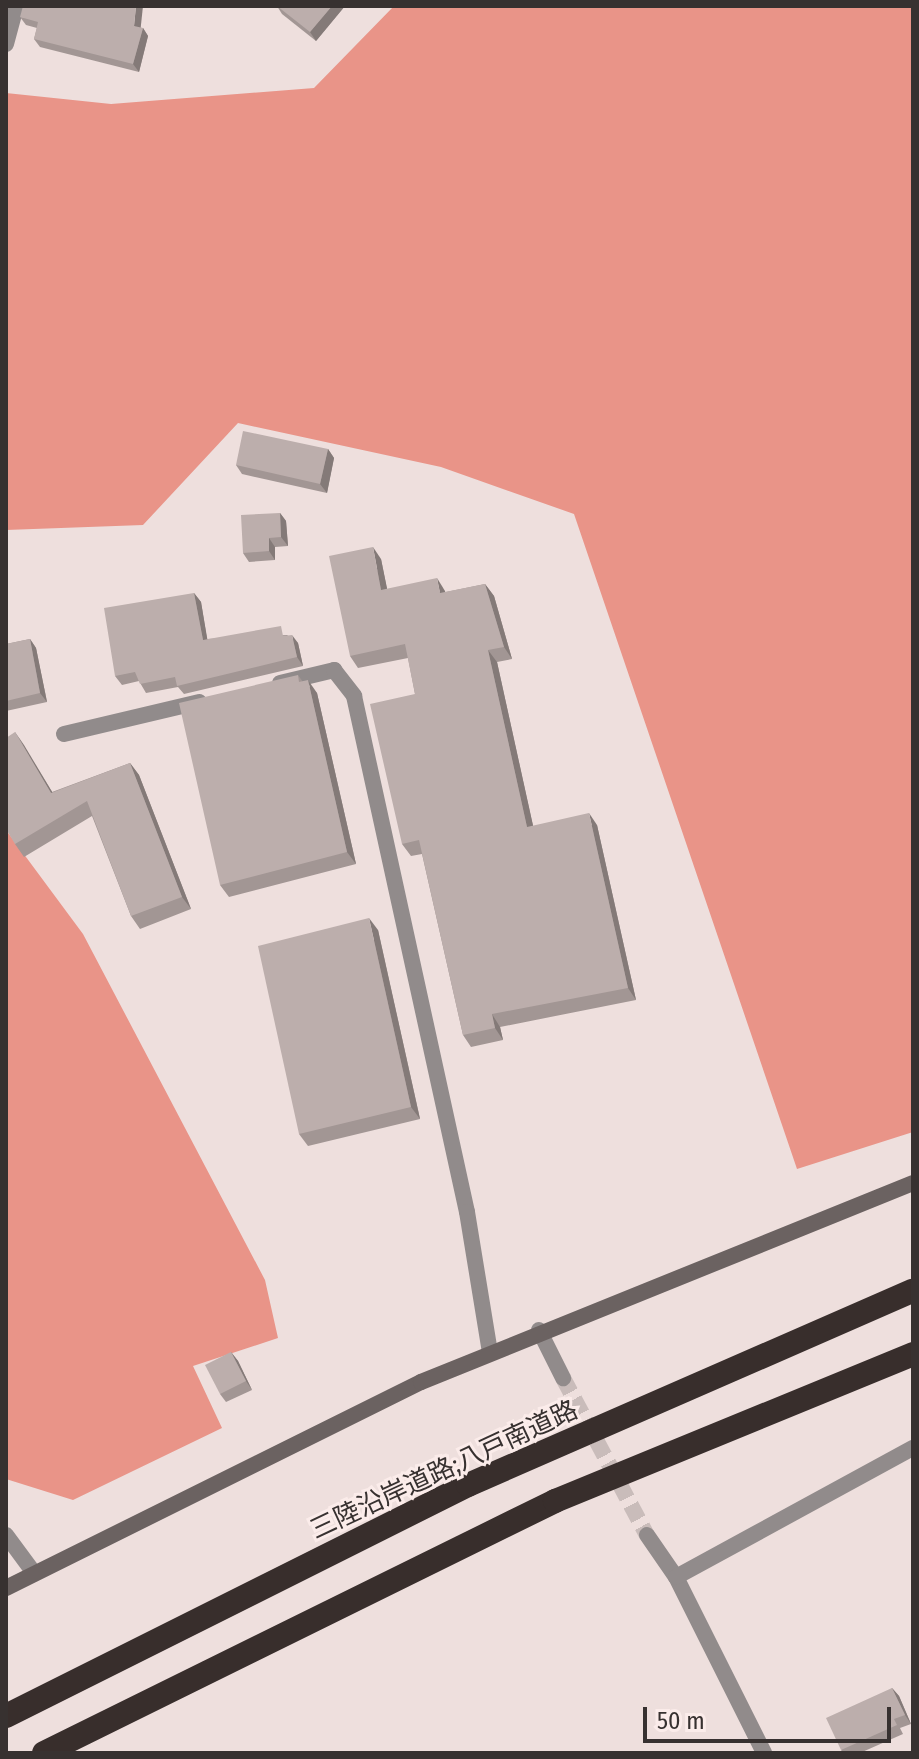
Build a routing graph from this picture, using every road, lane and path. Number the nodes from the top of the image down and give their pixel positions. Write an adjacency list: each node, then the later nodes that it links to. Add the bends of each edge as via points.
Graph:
1 (16, 6): 2 (street)
2 (6, 44)
3 (259, 688): 9 (street, via 334,670 354,696 467,1212)
4 (214, 698): 5 (street)
5 (64, 734)
6 (913, 1183): 8 (street)
7 (913, 1291): 18 (highway, 三陸沿岸道路;八戸南道路, via 468,1485)
8 (539, 1330): 9 (street); 11 (street)
9 (490, 1352): 15 (street)
10 (913, 1354): 19 (highway, via 555,1501)
11 (563, 1378)
12 (913, 1448): 16 (street)
13 (6, 1535): 15 (street)
14 (647, 1535): 16 (street)
15 (34, 1573): 17 (street)
16 (676, 1577): 20 (street)
17 (6, 1588)
18 (6, 1716)
19 (44, 1753)
20 (764, 1753)

